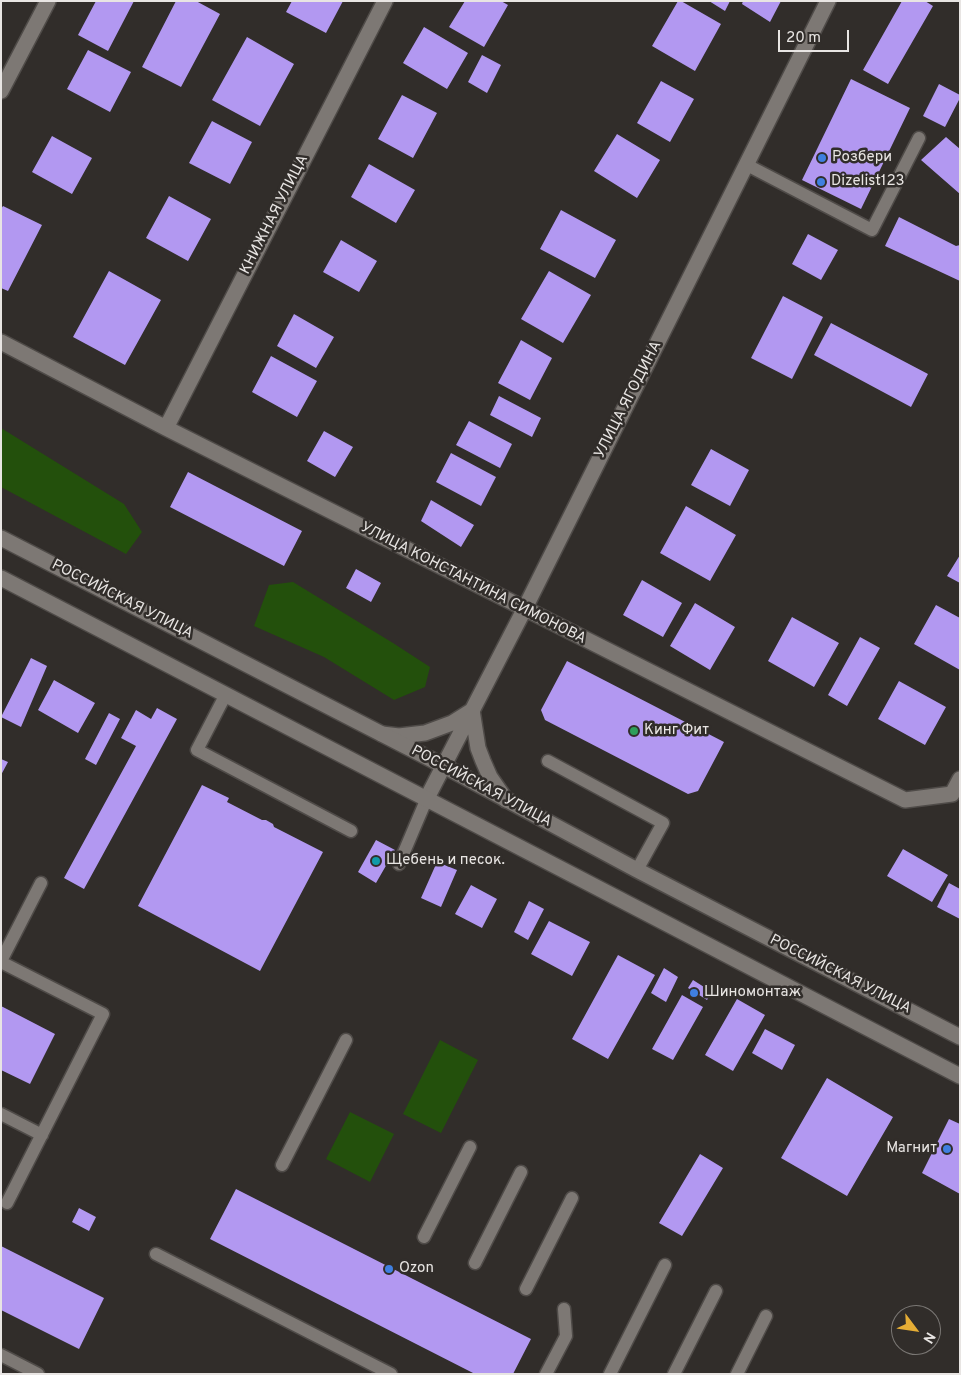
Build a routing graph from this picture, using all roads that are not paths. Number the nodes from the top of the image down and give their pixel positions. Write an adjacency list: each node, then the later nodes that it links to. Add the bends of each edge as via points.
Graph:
1 (48, 1): 4 (street)
2 (384, 1): 8 (street, КНИЖНАЯ УЛИЦА)
3 (828, 1): 6 (street, УЛИЦА ЯГОДИНА)
4 (1, 91)
5 (920, 138): 6 (lane, via 872,230)
6 (747, 165): 11 (street, УЛИЦА ЯГОДИНА)
7 (1, 342): 8 (street, УЛИЦА КОНСТАНТИНА СИМОНОВА)
8 (166, 428): 11 (street, УЛИЦА КОНСТАНТИНА СИМОНОВА)
9 (1, 538): 14 (street, РОССИЙСКАЯ УЛИЦА)
10 (1, 578): 12 (street)
11 (524, 610): 13 (street, УЛИЦА ЯГОДИНА); 17 (street, УЛИЦА КОНСТАНТИНА СИМОНОВА, via 905,800 952,794)
12 (226, 694): 18 (street); 20 (lane, via 197,750)
13 (472, 710): 14 (street, via 452,723 425,733); 16 (street, УЛИЦА ЯГОДИНА); 19 (street, via 478,748 490,777)
14 (382, 734): 16 (street, РОССИЙСКАЯ УЛИЦА)
15 (548, 761): 22 (lane, via 663,823)
16 (444, 766): 18 (street, УЛИЦА ЯГОДИНА); 19 (street, РОССИЙСКАЯ УЛИЦА)
17 (960, 779)
18 (427, 798): 21 (lane); 27 (street)
19 (506, 800): 22 (street, РОССИЙСКАЯ УЛИЦА)
20 (351, 831)
21 (400, 864)
22 (637, 870): 25 (street, РОССИЙСКАЯ УЛИЦА)
23 (41, 883): 24 (lane)
24 (1, 962): 29 (lane, via 103,1014)
25 (960, 1037)
26 (346, 1040): 31 (lane)
27 (960, 1076)
28 (1, 1114): 29 (lane)
29 (42, 1135): 34 (lane)
30 (470, 1147): 35 (lane)
31 (282, 1165)
32 (521, 1172): 37 (lane)
33 (572, 1198): 39 (lane)
34 (7, 1203)
35 (424, 1237)
36 (156, 1254): 45 (lane)
37 (474, 1263)
38 (665, 1265): 47 (lane)
39 (526, 1289)
40 (716, 1291): 48 (lane)
41 (564, 1309): 46 (lane, via 566,1336)
42 (766, 1316): 49 (lane)
43 (1, 1355): 44 (lane)
44 (38, 1374)
45 (391, 1374)
46 (546, 1374)
47 (610, 1374)
48 (674, 1374)
49 (737, 1374)

